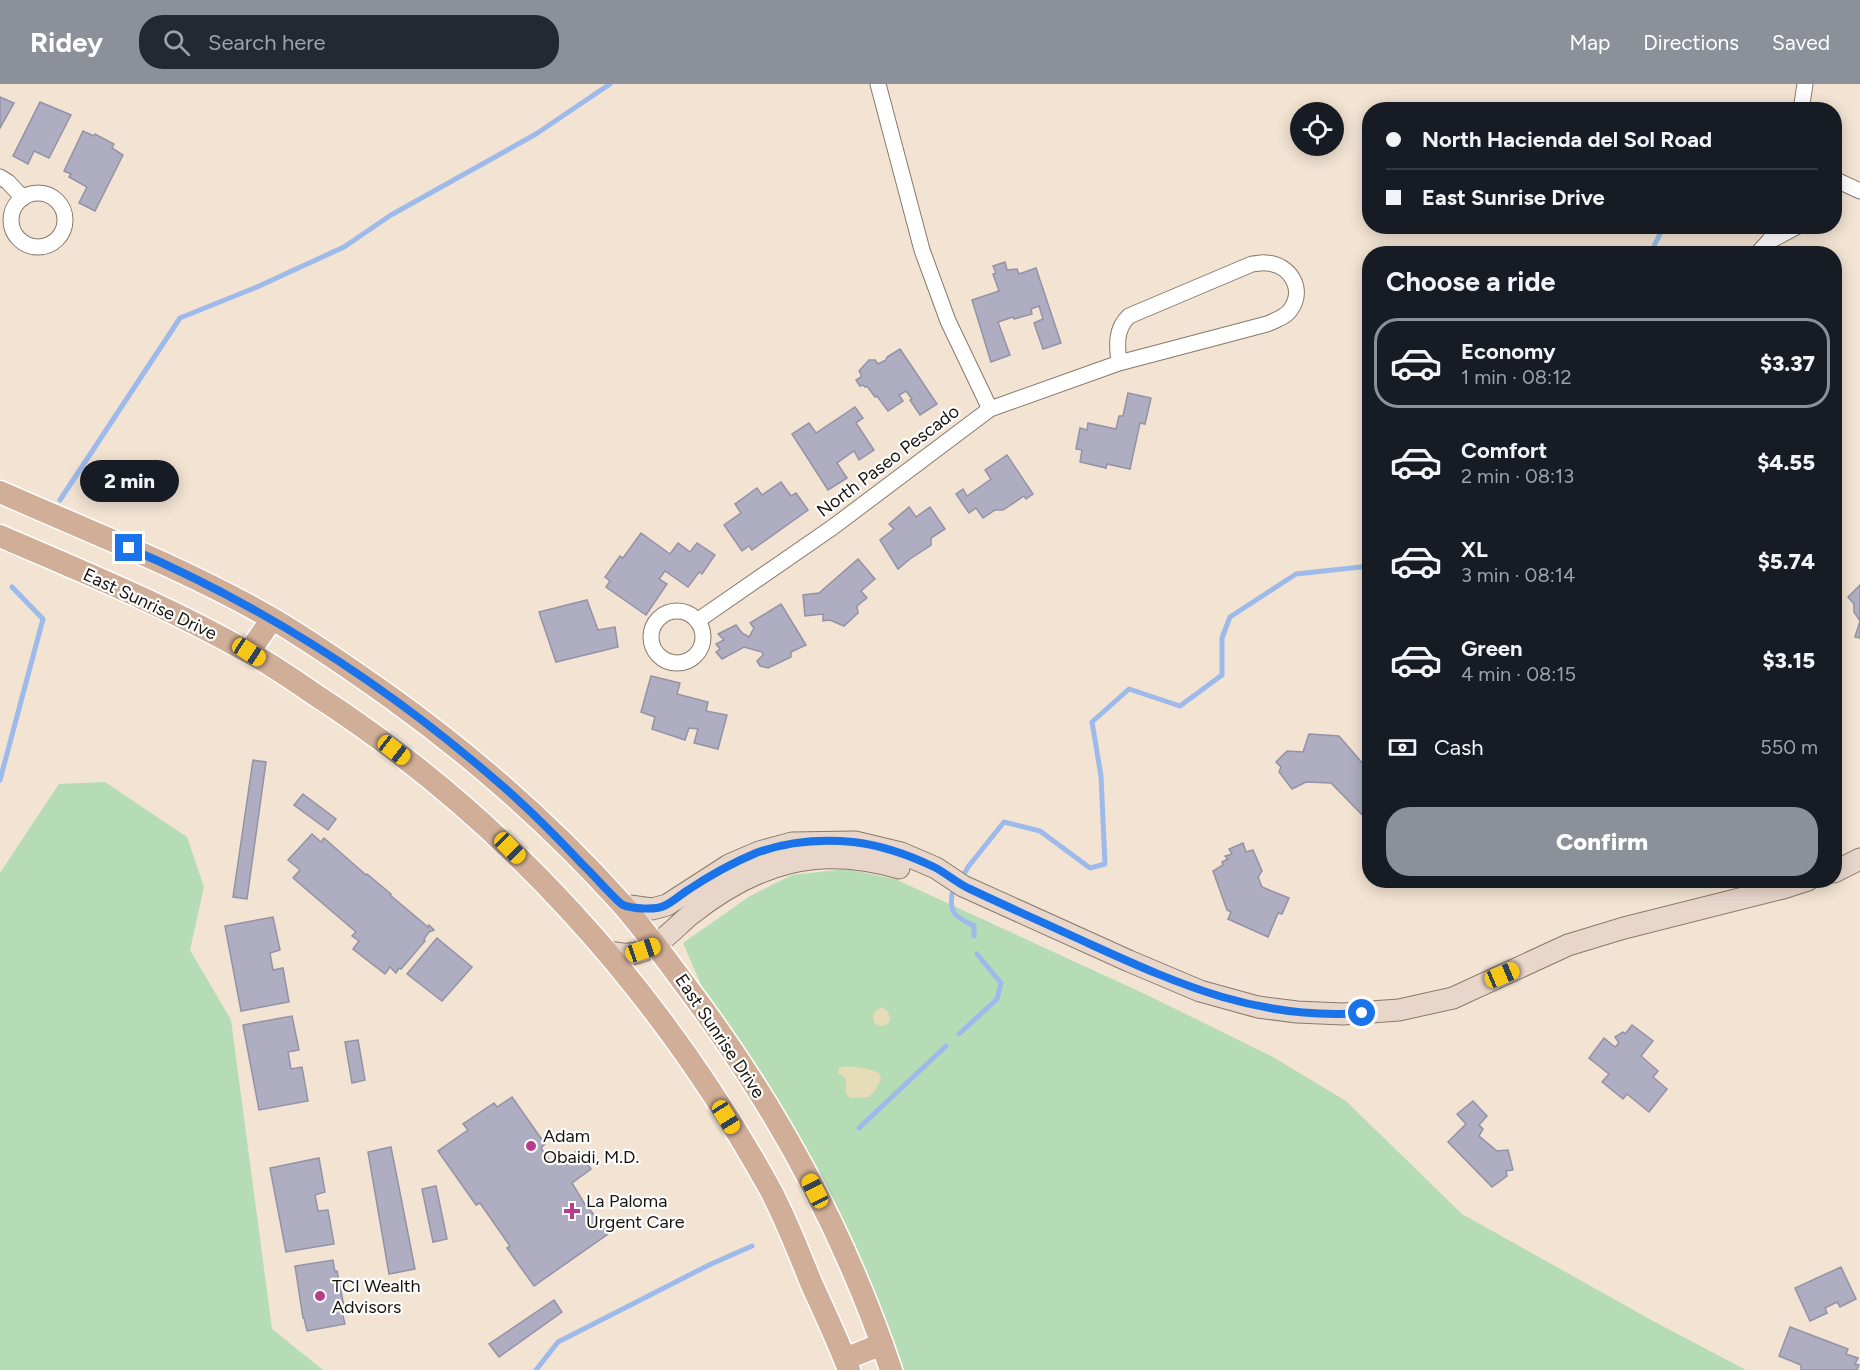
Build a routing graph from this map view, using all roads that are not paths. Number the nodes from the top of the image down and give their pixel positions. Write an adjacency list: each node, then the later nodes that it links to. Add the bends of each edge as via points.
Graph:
1 (878, 84): 13 (street, via 922,250 948,321)
2 (1805, 84): 3 (street)
3 (1802, 102)
4 (0, 177): 7 (street)
5 (1842, 182): 6 (street)
6 (1860, 190)
7 (23, 198)
8 (1774, 234): 10 (street)
9 (1783, 234): 10 (street)
10 (1768, 242): 11 (street)
11 (1764, 246)
12 (1119, 363): 12 (street, North Paseo Pescado, via 1282,318 1296,300 1297,285 1282,267 1267,262 1252,264 1129,316 1118,334); 13 (street, North Paseo Pescado)
13 (990, 409): 17 (street, North Paseo Pescado, via 833,528)
14 (0, 492): 16 (main road, East Sunrise Drive, via 151,558)
15 (0, 536): 18 (main road, East Sunrise Drive, via 129,591)
16 (272, 619): 18 (main road); 23 (main road, East Sunrise Drive, via 433,728 493,777 543,822)
17 (697, 621)
18 (249, 652): 25 (main road, East Sunrise Drive, via 362,725 458,801 568,906)
19 (1860, 860): 20 (street)
20 (1842, 868)
21 (963, 886): 22 (street, via 1200,991 1258,1007 1343,1014 1399,1010 1453,998 1568,945); 23 (street, via 936,868 901,853 855,842 792,843 729,865 667,905 652,909); 24 (street, via 858,859 802,859 745,878)
22 (1784, 888)
23 (622, 905): 24 (main road, East Sunrise Drive)
24 (656, 945): 25 (street, via 630,954); 26 (main road, East Sunrise Drive, via 721,1031 806,1173 842,1245)
25 (607, 952): 27 (main road, East Sunrise Drive, via 691,1062 771,1191)
26 (882, 1344): 27 (main road); 28 (main road, East Sunrise Drive)
27 (847, 1364)
28 (891, 1370)

